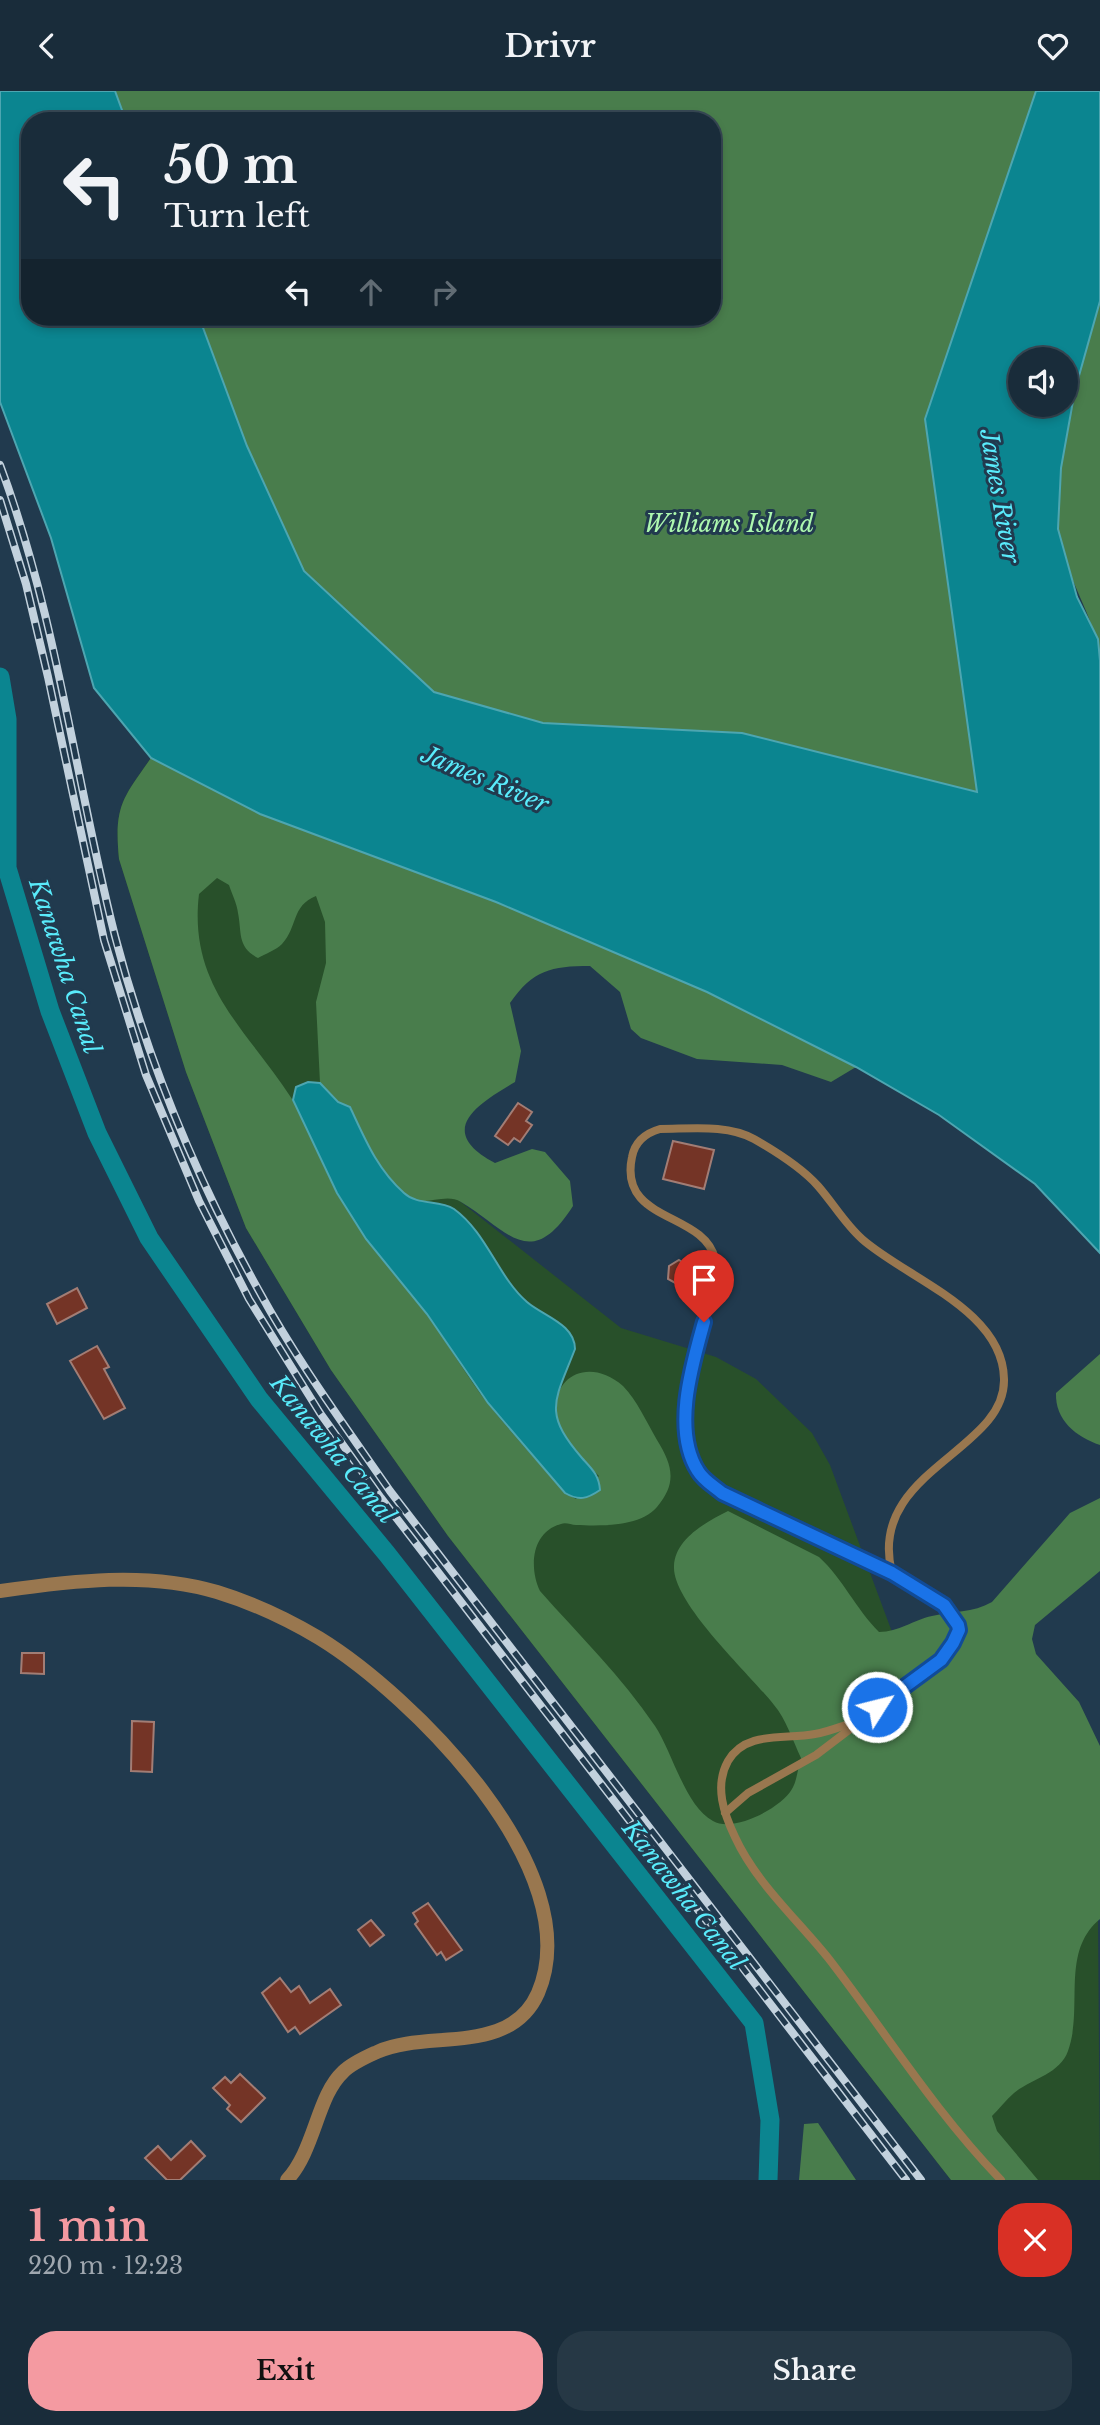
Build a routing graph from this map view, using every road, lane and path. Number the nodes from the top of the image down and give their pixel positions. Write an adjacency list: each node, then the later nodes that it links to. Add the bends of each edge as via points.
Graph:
1 (892, 1573): 1 (lane, via 722,1493 699,1474 687,1443 689,1389 716,1263 708,1242 658,1212 635,1191 630,1166 633,1149 649,1132 719,1129 753,1138 810,1179 862,1239 964,1309 994,1342 1004,1379 998,1408 930,1470 910,1495 887,1546); 3 (lane, via 940,1600 959,1630 941,1660)
2 (0, 1591): 5 (street, via 90,1580 167,1582 249,1603 320,1639 393,1694 451,1753 516,1839 542,1910 547,1949 531,2004 517,2019 481,2036 391,2047 344,2071 334,2083 299,2166)
3 (855, 1723): 4 (lane, via 817,1755 748,1793); 4 (lane, via 815,1735 765,1737 738,1749 729,1759 721,1785)
4 (725, 1813): 6 (lane, via 753,1867 857,1996 949,2123)
5 (287, 2180)
6 (1002, 2180)

